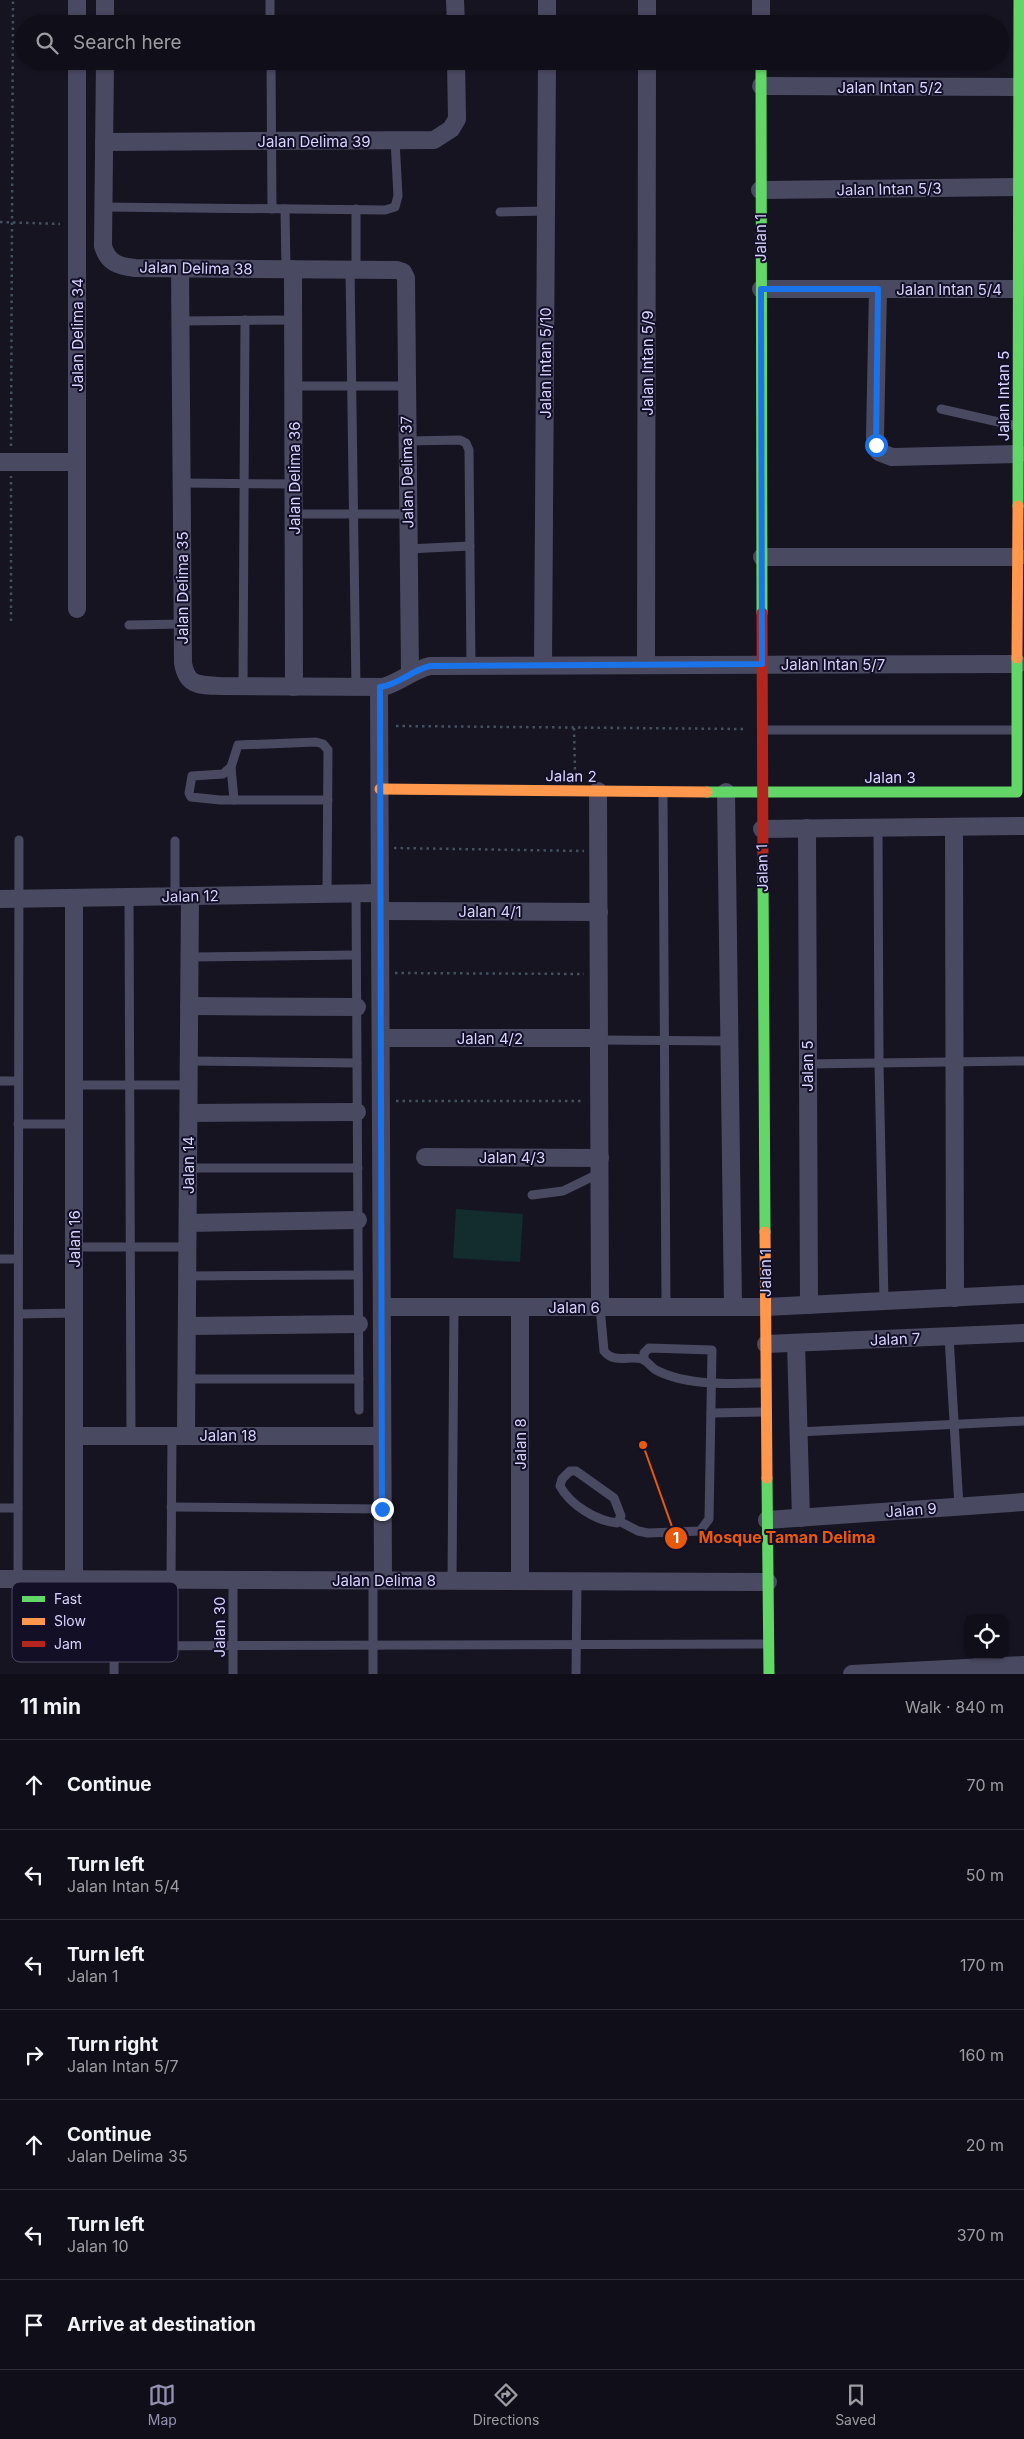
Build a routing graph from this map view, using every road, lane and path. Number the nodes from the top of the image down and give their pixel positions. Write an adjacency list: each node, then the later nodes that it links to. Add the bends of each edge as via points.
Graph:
1 (13, 0): 38 (path)
2 (77, 0): 10 (street)
3 (105, 0): 11 (street)
4 (270, 0): 12 (lane)
5 (455, 0): 13 (street)
6 (547, 0): 14 (street)
7 (647, 0): 15 (street)
8 (761, 0): 16 (street)
9 (1019, 0): 25 (street, Jalan Intan 5)
10 (77, 15)
11 (105, 15)
12 (270, 15)
13 (456, 15)
14 (547, 15)
15 (647, 15)
16 (761, 15)
17 (77, 70): 39 (street, Jalan Delima 34)
18 (105, 70): 28 (street, Jalan Delima 38)
19 (271, 70): 27 (lane)
20 (456, 70): 26 (street, Jalan Delima 39, via 457,120 451,129 434,140)
21 (547, 70): 35 (street, Jalan Intan 5/10)
22 (647, 70): 76 (street, Jalan Intan 5/9)
23 (761, 70): 24 (street, Jalan 1)
24 (761, 86): 25 (street, Jalan Intan 5/2); 30 (street, Jalan 1)
25 (1018, 87): 29 (street, Jalan Intan 5)
26 (395, 140): 27 (street, Jalan Delima 39); 34 (lane, via 398,196 395,207)
27 (272, 141): 28 (street, Jalan Delima 39); 32 (lane)
28 (104, 142): 31 (street, Jalan Delima 38)
29 (1018, 188): 30 (street, Jalan Intan 5/3); 46 (street, Jalan Intan 5)
30 (760, 190): 44 (street, Jalan 1)
31 (103, 207): 32 (lane); 40 (street, Jalan Delima 38, via 103,246 113,264 135,268)
32 (272, 208): 33 (lane)
33 (285, 209): 34 (lane); 41 (lane)
34 (356, 209): 42 (lane)
35 (546, 211): 36 (lane); 75 (street, Jalan Intan 5/10)
36 (500, 212)
37 (0, 222): 38 (path)
38 (12, 222): 39 (path); 57 (path)
39 (77, 225): 58 (street, Jalan Delima 34)
40 (180, 268): 41 (street, Jalan Delima 38); 47 (street, Jalan Delima 35)
41 (289, 269): 42 (street, Jalan Delima 38); 49 (street, Jalan Delima 36)
42 (353, 269): 43 (street, Jalan Delima 38); 51 (lane)
43 (403, 272): 52 (street, Jalan Delima 37, via 406,278)
44 (761, 289): 45 (street, Jalan Intan 5/4); 67 (street, Jalan 1)
45 (878, 289): 46 (street, Jalan Intan 5/4); 56 (street, via 875,437 878,452 892,456)
46 (1018, 289): 54 (street, Jalan Intan 5)
47 (181, 320): 48 (lane); 59 (street, Jalan Delima 35)
48 (245, 320): 49 (lane); 60 (lane)
49 (293, 320): 50 (street, Jalan Delima 36)
50 (293, 386): 51 (lane); 61 (street, Jalan Delima 36)
51 (351, 386): 52 (lane); 63 (lane)
52 (406, 386): 55 (street, Jalan Delima 37)
53 (941, 409): 54 (lane)
54 (1018, 426): 56 (street, Jalan Intan 5)
55 (407, 441): 64 (street, Jalan Delima 37); 65 (lane, via 450,439 466,443)
56 (1018, 454): 68 (street, Jalan Intan 5)
57 (6, 462): 58 (street); 70 (path)
58 (77, 462): 69 (street, Jalan Delima 34)
59 (182, 483): 60 (lane); 71 (street, Jalan Delima 35)
60 (244, 483): 61 (lane); 79 (lane)
61 (294, 484): 62 (street, Jalan Delima 36)
62 (294, 514): 63 (lane); 80 (street, Jalan Delima 36)
63 (353, 514): 64 (lane); 82 (lane)
64 (408, 514): 66 (street, Jalan Delima 37)
65 (470, 546): 66 (lane); 77 (lane)
66 (408, 549): 78 (street, Jalan Delima 37)
67 (762, 556): 68 (street); 73 (street, Jalan 1)
68 (1018, 557): 74 (street, Jalan Intan 5)
69 (77, 609)
70 (10, 622)
71 (182, 624): 72 (lane); 79 (street, Jalan Delima 35, via 183,663 191,682)
72 (129, 625)
73 (762, 664): 74 (street, Jalan Intan 5/7); 76 (street, Jalan Intan 5/7); 85 (street, Jalan 1)
74 (1018, 664): 86 (street, Jalan Intan 5)
75 (543, 665): 76 (street, Jalan Intan 5/7); 77 (street, Jalan Intan 5/7)
76 (646, 665)
77 (471, 666): 78 (street, Jalan Intan 5/7, via 430,666)
78 (410, 674): 81 (street, Jalan Delima 35)
79 (244, 686): 80 (street, Jalan Delima 35)
80 (294, 687): 82 (street, Jalan Delima 35)
81 (380, 687): 82 (street, Jalan Delima 35); 83 (street)
82 (356, 688)
83 (380, 725): 84 (path); 88 (street)
84 (574, 728): 85 (path); 89 (path)
85 (762, 730): 86 (lane); 94 (street, Jalan 1)
86 (1017, 730): 93 (street, Jalan Intan 5)
87 (231, 767): 95 (lane); 95 (lane, via 223,774 192,776 189,793 195,799); 96 (lane, via 235,748 240,743 323,744 328,750)
88 (380, 789): 89 (street, Jalan 2); 104 (street)
89 (575, 791): 90 (street, Jalan 2)
90 (598, 791): 91 (street, Jalan 2); 105 (street)
91 (662, 792): 92 (street, Jalan 2); 124 (lane)
92 (726, 792): 94 (street, Jalan 2); 125 (street)
93 (1017, 792): 94 (street, Jalan 3)
94 (762, 793): 101 (street, Jalan 1)
95 (234, 800): 96 (lane)
96 (328, 800): 108 (lane)
97 (954, 826): 98 (street); 100 (street); 129 (street)
98 (1024, 826)
99 (807, 828): 100 (street); 101 (street); 130 (street, Jalan 5)
100 (878, 828): 131 (lane)
101 (762, 829): 167 (street, Jalan 1)
102 (19, 840): 113 (lane)
103 (175, 841): 109 (lane)
104 (380, 848): 105 (path); 107 (street)
105 (598, 851): 115 (street)
106 (356, 893): 107 (street, Jalan 12); 108 (street, Jalan 12); 116 (lane)
107 (380, 893): 114 (street)
108 (327, 894): 109 (street, Jalan 12)
109 (183, 896): 110 (street, Jalan 12); 117 (street, Jalan 14)
110 (130, 897): 111 (street, Jalan 12); 136 (lane)
111 (74, 898): 113 (street, Jalan 12); 134 (street, Jalan 16)
112 (0, 899): 113 (street, Jalan 12)
113 (18, 899): 133 (lane)
114 (380, 911): 115 (street, Jalan 4/1); 118 (street)
115 (599, 912): 119 (street)
116 (356, 956): 117 (lane); 121 (lane)
117 (190, 957): 120 (street, Jalan 14)
118 (380, 973): 119 (path); 122 (street)
119 (599, 974): 123 (street)
120 (189, 1006): 121 (street); 126 (street, Jalan 14)
121 (357, 1007): 128 (lane)
122 (381, 1038): 123 (street, Jalan 4/2); 137 (street)
123 (599, 1039): 124 (lane); 138 (street)
124 (664, 1040): 125 (lane); 165 (lane)
125 (729, 1041): 166 (street)
126 (189, 1061): 128 (lane); 135 (street, Jalan 14)
127 (1024, 1061): 129 (lane)
128 (357, 1063): 139 (lane)
129 (955, 1063): 131 (lane); 158 (street)
130 (807, 1064): 131 (lane); 160 (street, Jalan 5)
131 (879, 1064): 159 (lane)
132 (0, 1081): 133 (lane)
133 (18, 1081): 141 (lane)
134 (74, 1085): 136 (lane); 142 (street, Jalan 16)
135 (189, 1085): 136 (lane); 140 (street, Jalan 14)
136 (130, 1086): 151 (lane)
137 (381, 1101): 138 (path); 161 (street)
138 (599, 1101): 144 (street)
139 (357, 1112): 140 (street); 146 (lane)
140 (189, 1113): 145 (street, Jalan 14)
141 (18, 1124): 142 (lane); 154 (lane)
142 (74, 1124): 150 (street, Jalan 16)
143 (424, 1157): 144 (street, Jalan 4/3)
144 (600, 1166): 147 (lane, via 563,1191); 164 (street)
145 (188, 1168): 146 (lane); 149 (street, Jalan 14)
146 (358, 1168): 148 (lane)
147 (532, 1195)
148 (358, 1220): 149 (street); 155 (lane)
149 (188, 1222): 152 (street, Jalan 14)
150 (74, 1247): 151 (lane); 168 (street, Jalan 16)
151 (131, 1247): 152 (lane); 188 (lane)
152 (188, 1247): 156 (street, Jalan 14)
153 (0, 1260): 154 (lane)
154 (18, 1260): 169 (lane)
155 (358, 1274): 156 (lane); 170 (lane)
156 (187, 1276): 171 (street, Jalan 14)
157 (1024, 1294): 158 (street, Jalan 6)
158 (955, 1298): 159 (street, Jalan 6)
159 (884, 1301): 160 (street, Jalan 6)
160 (809, 1305): 167 (street, Jalan 6)
161 (382, 1307): 162 (street, Jalan 6); 190 (street)
162 (454, 1307): 163 (street, Jalan 6); 207 (lane)
163 (520, 1307): 164 (street, Jalan 6); 208 (street, Jalan 8)
164 (600, 1307): 165 (street, Jalan 6); 176 (lane, via 604,1351 608,1356)
165 (666, 1307): 166 (street, Jalan 6)
166 (733, 1307): 167 (street, Jalan 6)
167 (766, 1307): 175 (street, Jalan 1)
168 (74, 1313): 169 (lane); 189 (street, Jalan 16)
169 (18, 1314): 195 (lane)
170 (358, 1324): 171 (street); 178 (lane)
171 (187, 1326): 177 (street, Jalan 14)
172 (1024, 1333): 173 (street, Jalan 7)
173 (949, 1336): 174 (street, Jalan 7); 185 (lane)
174 (796, 1343): 175 (street, Jalan 7); 186 (street)
175 (766, 1344): 179 (street, Jalan 1)
176 (644, 1360): 180 (lane, via 658,1371); 180 (lane, via 644,1353 649,1348 709,1348 712,1350)
177 (187, 1379): 178 (lane); 187 (street, Jalan 14)
178 (359, 1379): 181 (lane)
179 (766, 1383): 180 (lane); 182 (street, Jalan 1)
180 (711, 1384): 183 (lane)
181 (359, 1410)
182 (767, 1412): 183 (lane); 198 (street, Jalan 1)
183 (711, 1413): 199 (lane, via 709,1519 706,1526 700,1531 648,1533)
184 (1024, 1421): 185 (lane)
185 (954, 1425): 186 (lane); 193 (lane)
186 (798, 1432): 197 (street)
187 (179, 1434): 188 (street, Jalan 18); 190 (street, Jalan 18); 192 (lane)
188 (131, 1435): 189 (street, Jalan 18)
189 (74, 1436): 202 (street, Jalan 16)
190 (382, 1436): 196 (street)
191 (1024, 1502): 193 (street, Jalan 9)
192 (171, 1507): 196 (lane); 204 (lane)
193 (959, 1507): 197 (street, Jalan 9)
194 (0, 1508): 195 (lane)
195 (18, 1508): 201 (lane)
196 (382, 1509): 206 (street)
197 (801, 1518): 198 (street, Jalan 9)
198 (767, 1520): 210 (street, Jalan 1)
199 (619, 1521): 199 (lane, via 603,1522 564,1494 560,1486 566,1474 576,1472 614,1498 619,1509)
200 (0, 1579): 201 (street, Jalan Delima 8)
201 (18, 1579): 202 (street, Jalan Delima 8)
202 (74, 1580): 203 (street, Jalan Delima 8)
203 (115, 1580): 204 (street, Jalan Delima 8)
204 (171, 1580): 205 (street, Jalan Delima 8)
205 (233, 1580): 206 (street, Jalan Delima 8); 215 (lane, Jalan 30)
206 (378, 1580): 207 (street, Jalan Delima 8); 213 (lane)
207 (452, 1581): 208 (street, Jalan Delima 8)
208 (520, 1581): 209 (street, Jalan Delima 8)
209 (577, 1581): 210 (street, Jalan Delima 8); 211 (lane)
210 (768, 1582): 212 (street, Jalan 1)
211 (576, 1644): 212 (lane); 213 (lane); 219 (lane)
212 (768, 1644): 220 (street, Jalan 1)
213 (373, 1645): 215 (lane); 218 (lane)
214 (178, 1646): 215 (lane)
215 (233, 1646): 217 (lane, Jalan 30)
216 (1024, 1665): 221 (street)
217 (233, 1674)
218 (372, 1674)
219 (576, 1674)
220 (769, 1674)
221 (852, 1674)

